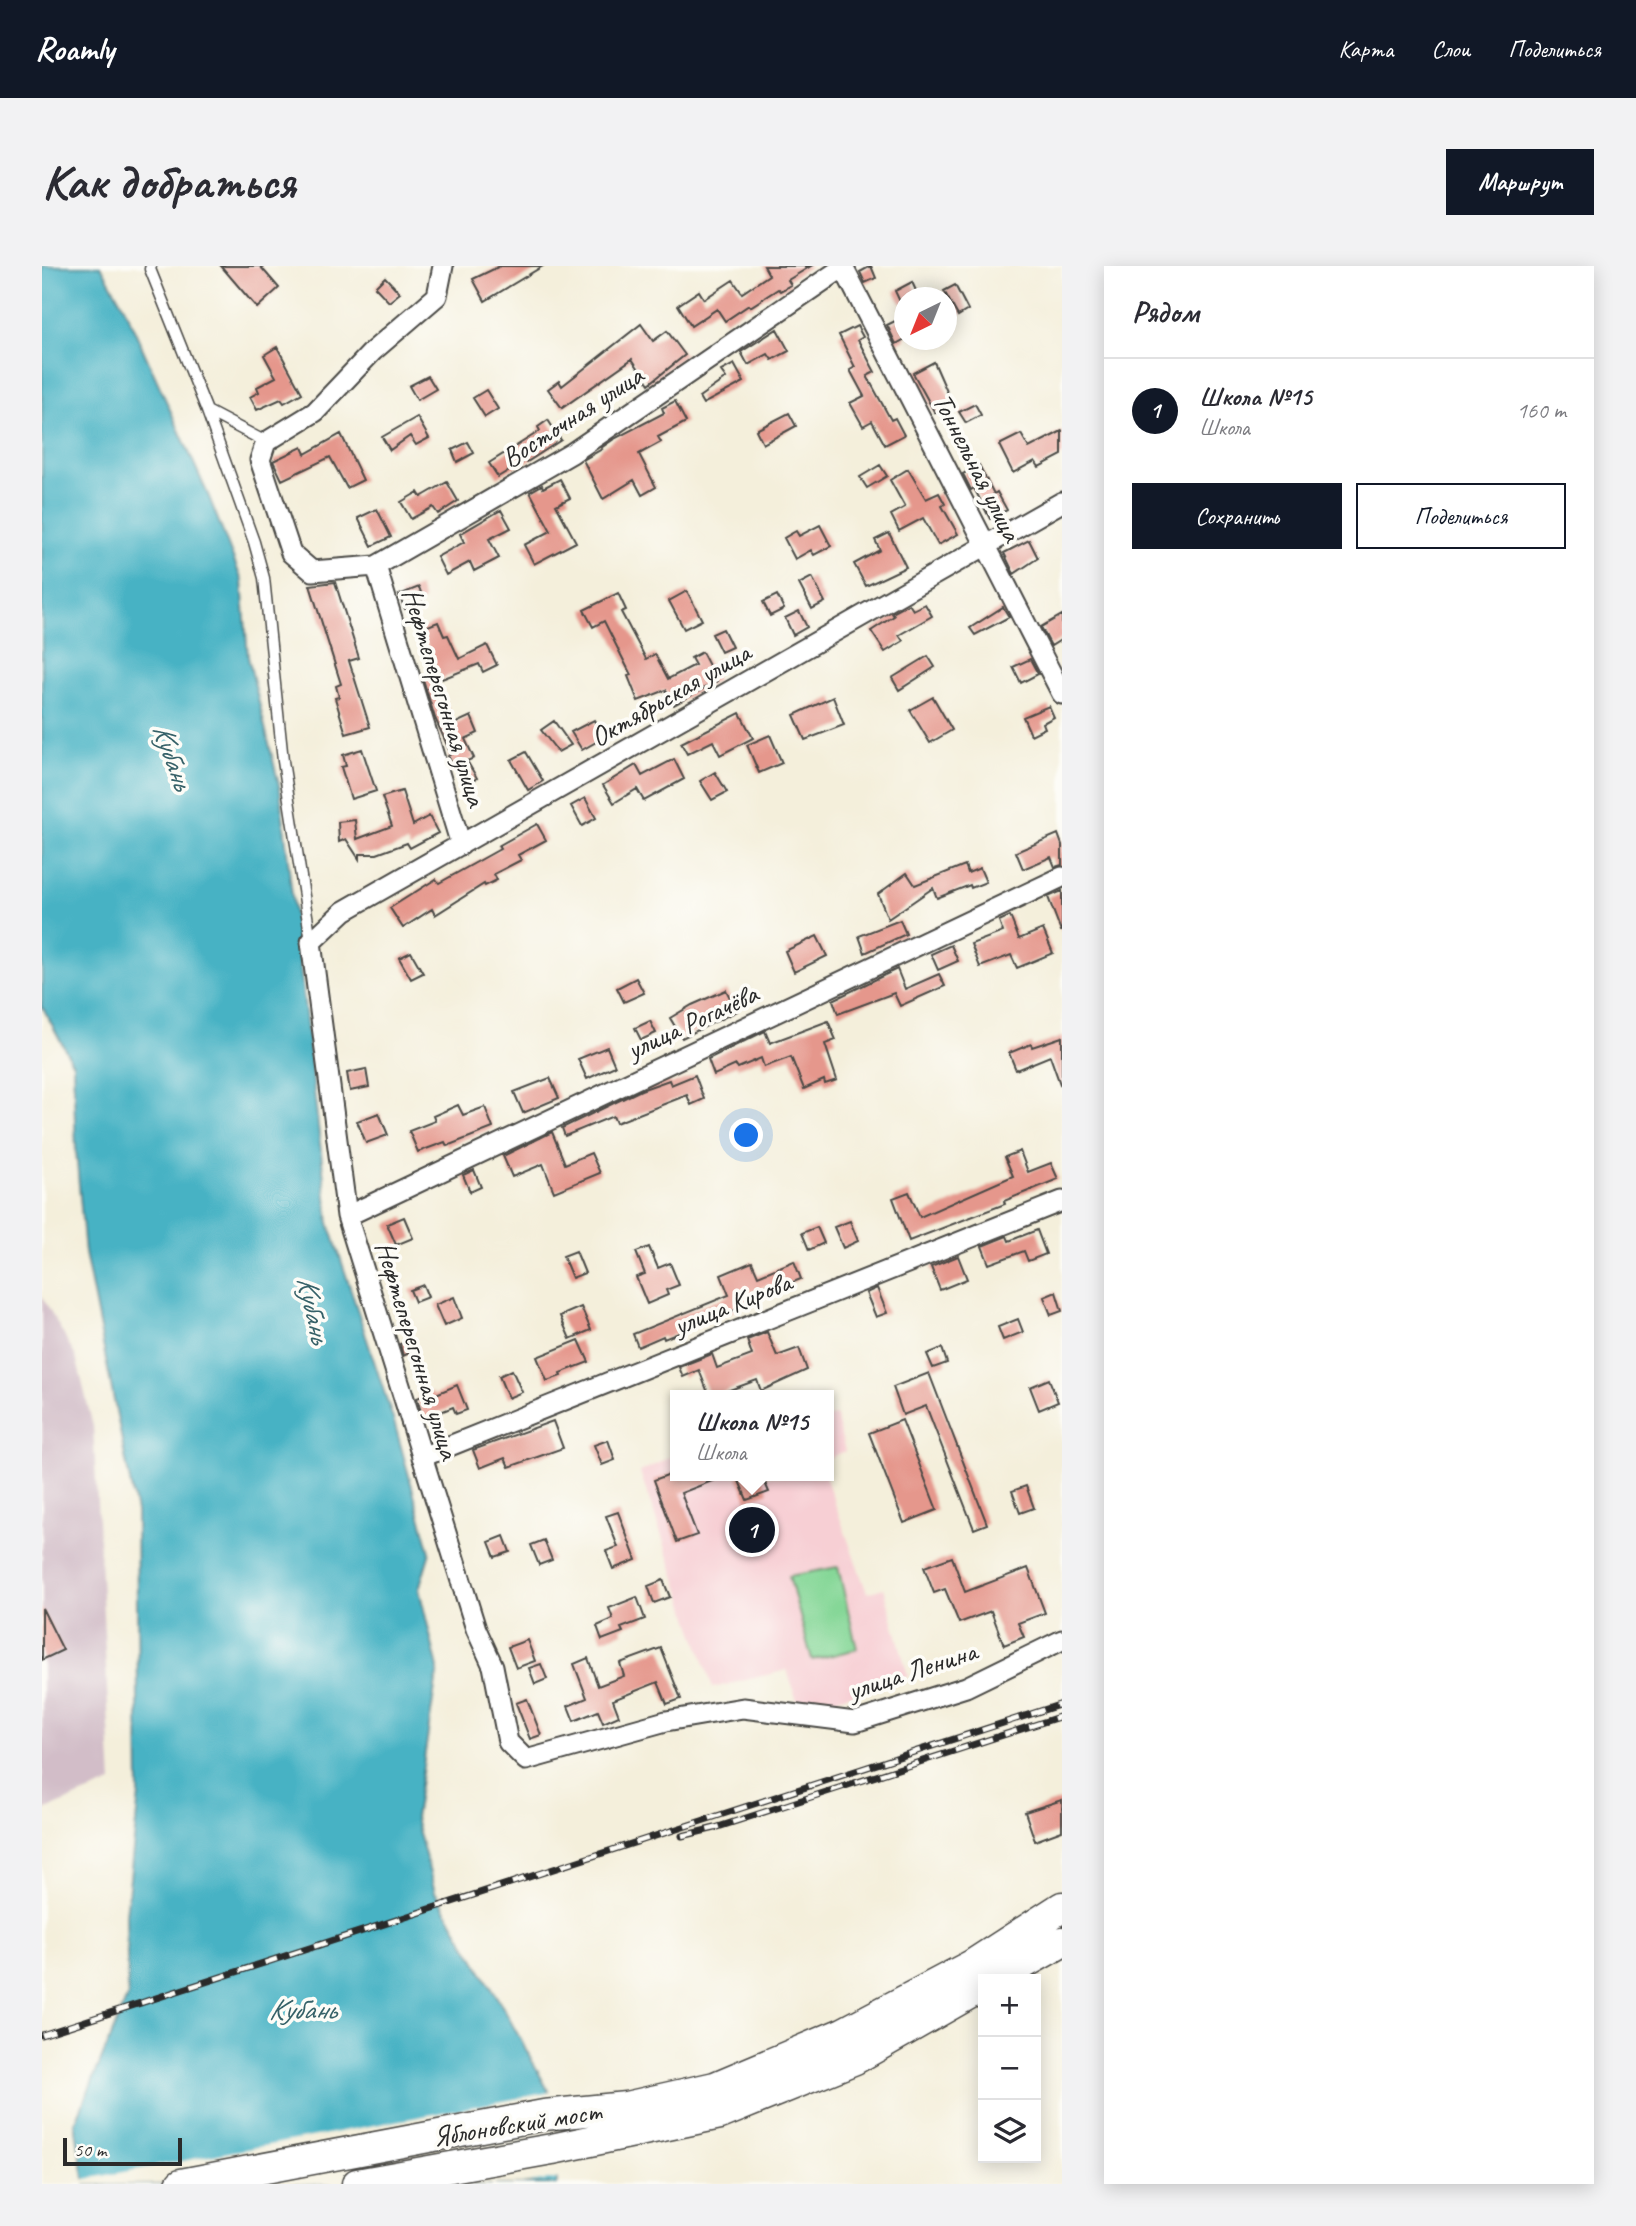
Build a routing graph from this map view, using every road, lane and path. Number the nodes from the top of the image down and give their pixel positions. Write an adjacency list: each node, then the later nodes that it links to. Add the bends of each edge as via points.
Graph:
1 (443, 266): 5 (street, via 437,296 373,351 315,412)
2 (150, 267): 4 (lane)
3 (844, 267): 7 (street, Тоннельная улица); 8 (street, Восточная улица, via 572,453)
4 (207, 411): 5 (lane); 12 (lane, via 264,578 283,761)
5 (266, 442): 8 (street, Восточная улица, via 260,460 291,553 312,571)
6 (1062, 502): 7 (street, Октябрьская улица)
7 (987, 546): 9 (street, Тоннельная улица); 10 (street, Октябрьская улица)
8 (376, 566): 10 (street, Нефтеперегонная улица)
9 (1062, 694)
10 (461, 845): 12 (street, Октябрьская улица, via 344,911)
11 (1062, 877): 14 (street, улица Рогачёва)
12 (311, 942): 14 (street, Нефтеперегонная улица)
13 (1062, 1201): 15 (street, улица Кирова)
14 (347, 1216): 15 (street, Нефтеперегонная улица)
15 (422, 1457): 17 (street, Нефтеперегонная улица, via 476,1629 493,1666 508,1742)
16 (1062, 1640): 17 (street, улица Ленина, via 966,1686 855,1722 743,1708 666,1721)
17 (526, 1760)
18 (1062, 1907): 22 (main road)
19 (1062, 1942): 20 (main road)
20 (1005, 1974)
21 (978, 1988): 22 (main road)
22 (849, 2046): 23 (main road, Яблоновский мост, via 715,2087 626,2107 544,2115); 24 (main road, Яблоновский мост, via 720,2113)
23 (181, 2184)
24 (357, 2184)

